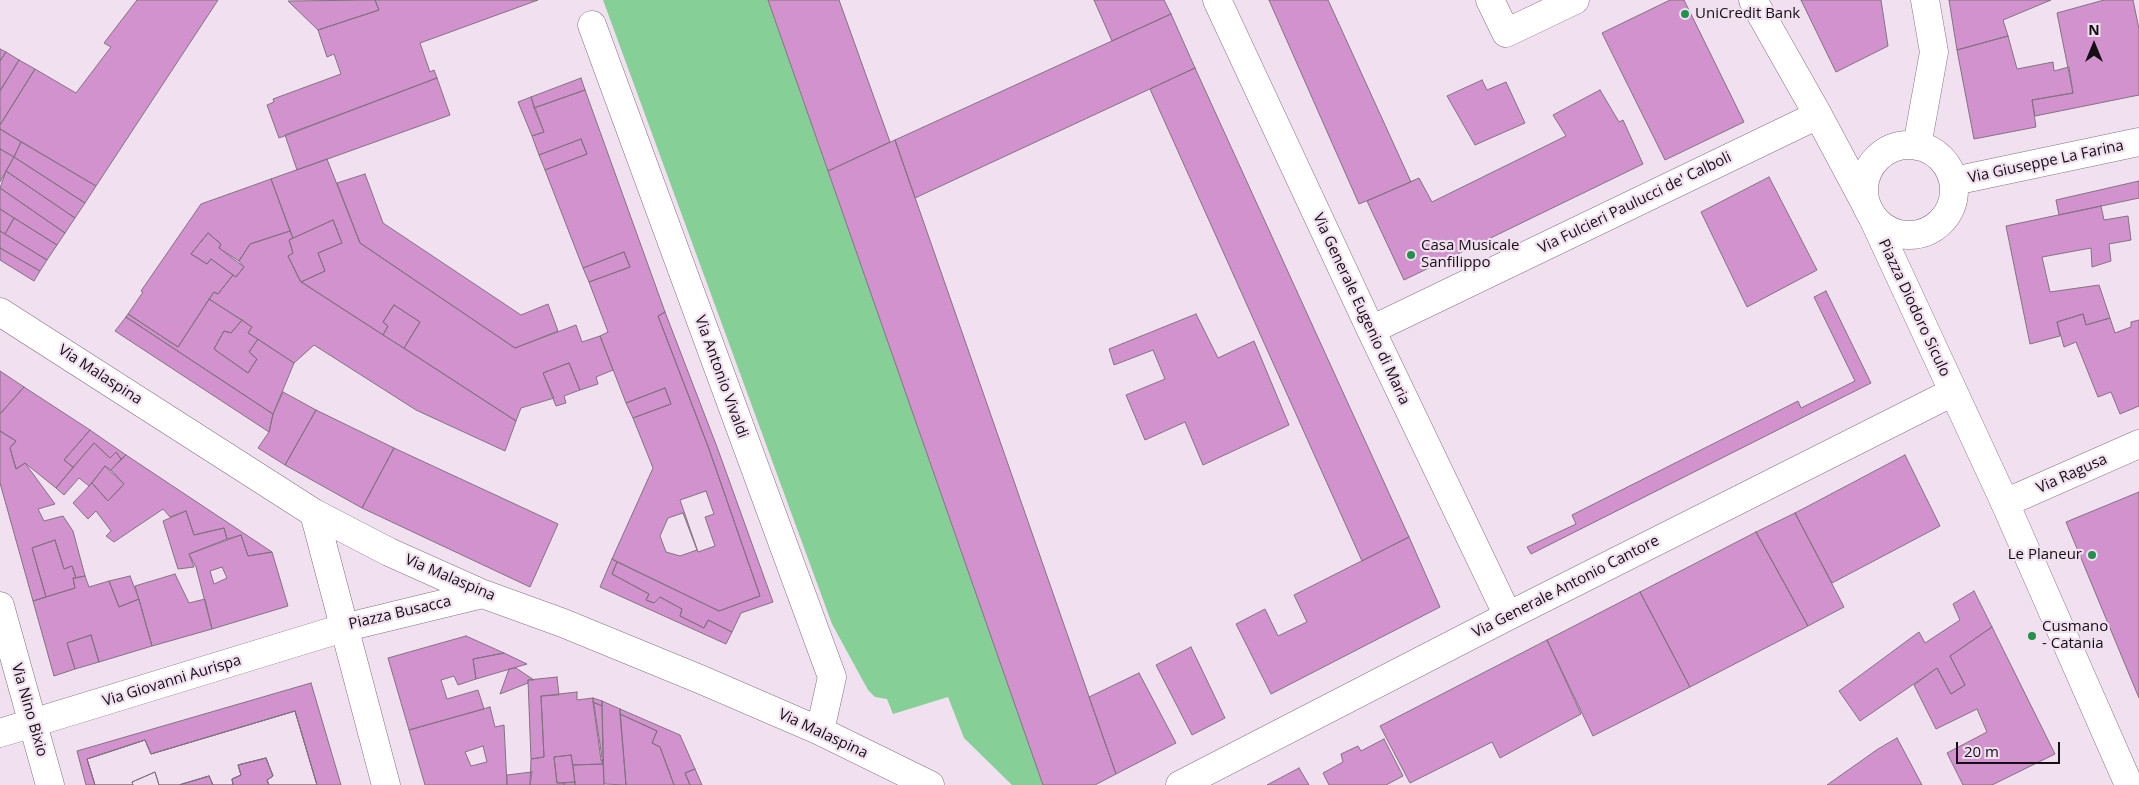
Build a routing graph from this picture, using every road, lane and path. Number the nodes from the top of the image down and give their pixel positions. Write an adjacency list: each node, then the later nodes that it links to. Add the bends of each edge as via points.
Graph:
1 (1217, 0): 13 (street, Via Generale Eugenio di Maria)
2 (1490, 0): 3 (street, via 1506,33)
3 (1575, 0)
4 (1753, 0): 7 (street, Piazza Diodoro Siculo)
5 (1925, 0): 9 (street, via 1934,52)
6 (592, 26): 23 (street, Via Antonio Vivaldi, via 832,677)
7 (1818, 115): 11 (street, Piazza Diodoro Siculo); 13 (street, Via Fulcieri Paulucci de' Calboli)
8 (2139, 142): 10 (street, Via Giuseppe La Farina)
9 (1917, 146): 10 (street, via 1941,158); 11 (street, via 1888,150 1868,172 1864,187)
10 (1954, 181): 11 (street, via 1950,211 1927,231 1897,234)
11 (1872, 216): 14 (street, Piazza Diodoro Siculo)
12 (0, 312): 17 (street, Via Malaspina)
13 (1371, 330): 20 (street, Via Generale Eugenio di Maria)
14 (1953, 392): 16 (street, Piazza Diodoro Siculo); 20 (street, Via Generale Antonio Cantore)
15 (2139, 444): 16 (street, Via Ragusa)
16 (2005, 503): 25 (street, Piazza Diodoro Siculo)
17 (314, 512): 18 (street, Via Malaspina, via 389,552); 21 (street, Piazza Busacca)
18 (483, 594): 21 (street, Piazza Busacca); 23 (street, Via Malaspina, via 563,623)
19 (0, 606): 22 (street, Via Nino Bixio)
20 (1508, 616): 29 (street, Via Generale Antonio Cantore)
21 (343, 628): 22 (street, Via Giovanni Aurispa); 27 (street)
22 (33, 723): 24 (street, Via Giovanni Aurispa); 26 (street, Via Nino Bixio)
23 (820, 731): 28 (street, Via Malaspina)
24 (0, 733)
25 (2128, 781)
26 (50, 785)
27 (386, 785)
28 (930, 785)
29 (1180, 785)

